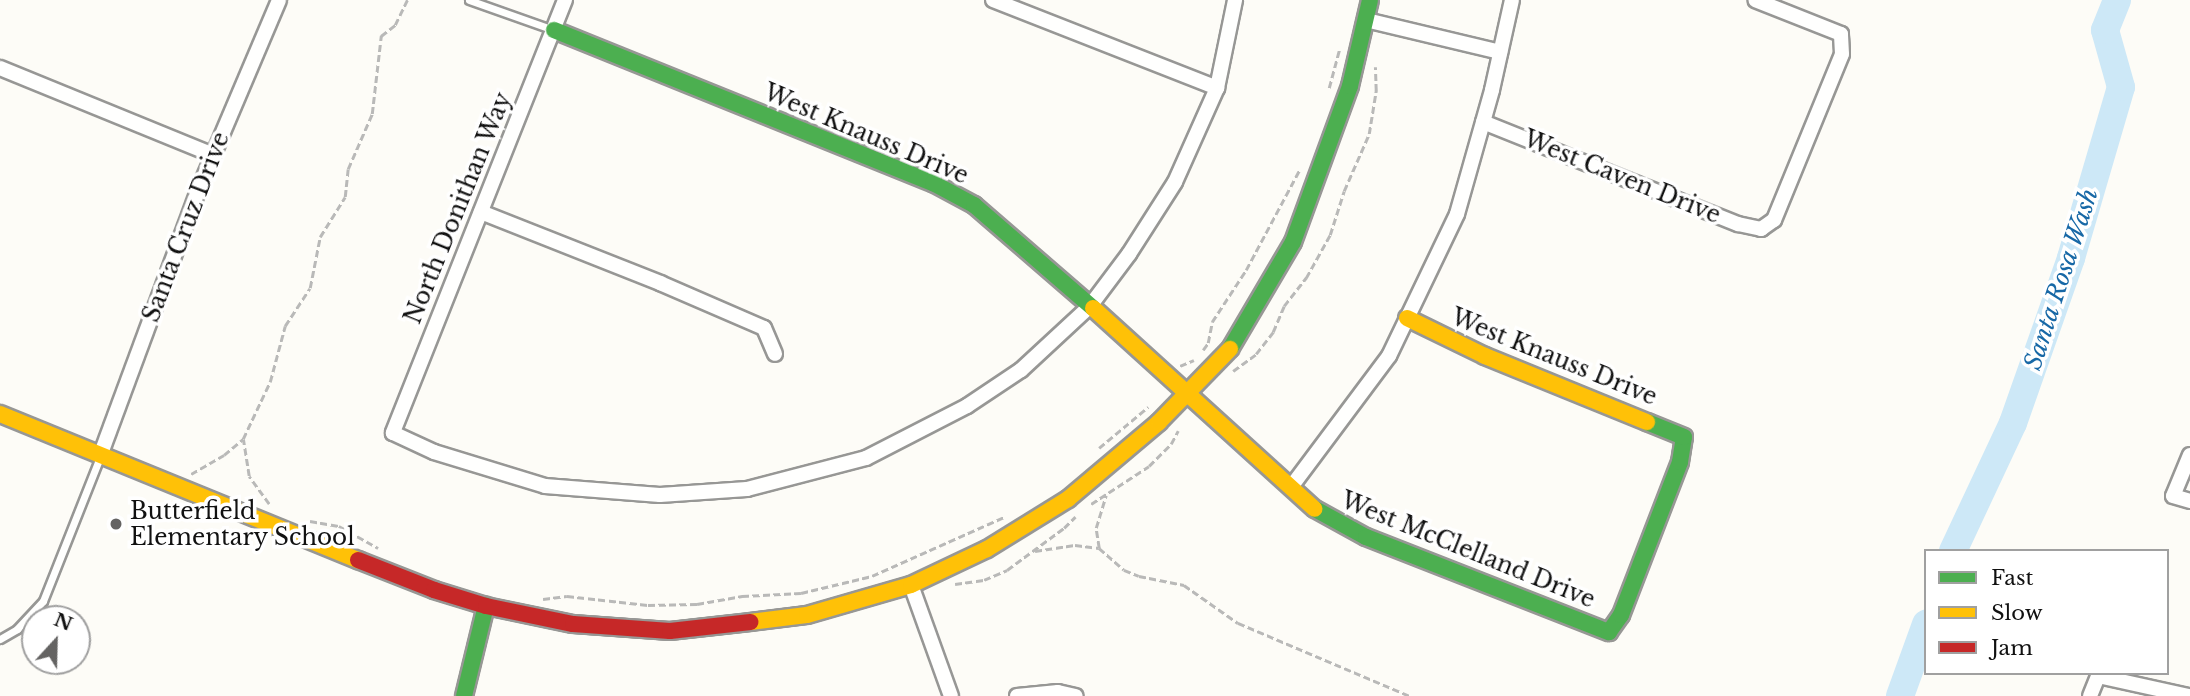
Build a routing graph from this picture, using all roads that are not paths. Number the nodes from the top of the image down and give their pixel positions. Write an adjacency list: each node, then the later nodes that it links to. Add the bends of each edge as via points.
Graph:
1 (279, 0): 15 (street, Santa Cruz Drive)
2 (469, 0): 10 (lane)
3 (565, 0): 10 (street, North Donithan Way)
4 (993, 0): 13 (street)
5 (1236, 0): 13 (street)
6 (1370, 0): 9 (street)
7 (1512, 0): 11 (street)
8 (1755, 0): 14 (street, West Caven Drive, via 1841,34 1842,54 1774,220 1761,229 1738,224)
9 (1366, 20): 11 (street); 20 (street, via 1350,86 1293,242 1231,348)
10 (554, 30): 16 (street, North Donithan Way); 17 (street, West Knauss Drive, via 933,183 974,205)
11 (1500, 51): 14 (street)
12 (0, 68): 15 (street)
13 (1217, 88): 17 (street, via 1175,183)
14 (1483, 122): 18 (street, via 1457,214)
15 (213, 155): 23 (street, Santa Cruz Drive)
16 (481, 212): 17 (street, North Donithan Way, via 393,433 434,452 545,486 660,495 747,489 866,458 967,406 1021,370); 19 (street, via 764,328)
17 (1090, 306): 20 (street, West Knauss Drive)
18 (1407, 318): 24 (street, via 1389,356); 28 (street, West Knauss Drive, via 1485,356 1684,438 1680,462 1621,615)
19 (775, 354)
20 (1187, 396): 24 (street, West McClelland Drive); 26 (street, via 1068,499 987,549)
21 (0, 414): 23 (street)
22 (2190, 455): 25 (street, via 2173,496)
23 (100, 456): 27 (street, via 434,590); 29 (lane, via 43,601 17,629)
24 (1291, 487): 28 (street, West McClelland Drive, via 1323,516 1366,537)
25 (2190, 501)
26 (911, 585): 27 (street, via 807,615 670,631 573,624); 31 (street)
27 (486, 606): 30 (street)
28 (1609, 632)
29 (0, 639)
30 (464, 696)
31 (951, 696)
32 (1017, 696): 33 (street, via 1058,692)
33 (1076, 696)
34 (2090, 696): 35 (street, via 2098,676)
35 (2189, 696)

